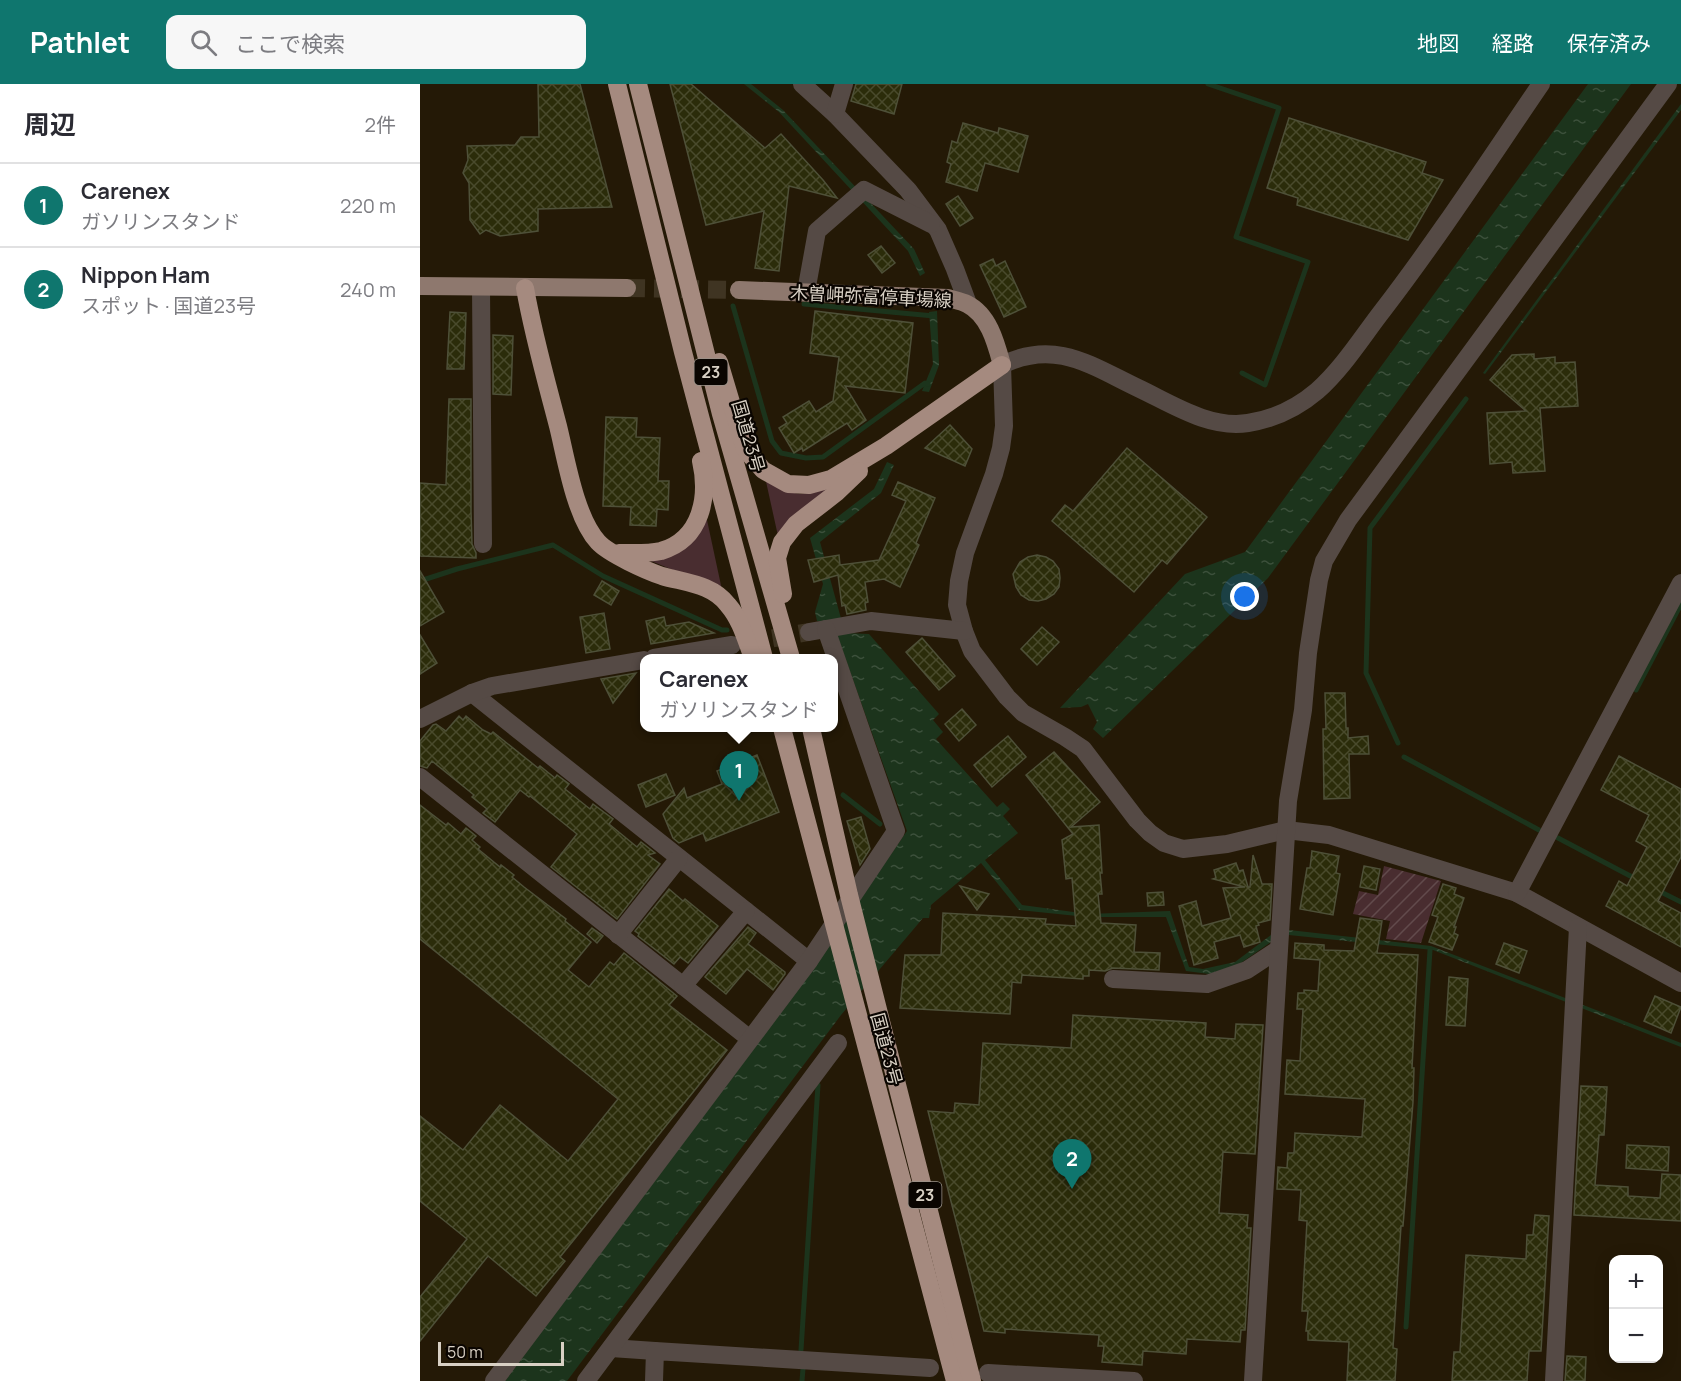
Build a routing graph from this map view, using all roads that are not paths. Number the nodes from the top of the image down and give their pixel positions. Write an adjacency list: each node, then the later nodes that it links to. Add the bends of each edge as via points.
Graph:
1 (617, 84): 17 (highway, 23)
2 (638, 84): 16 (highway, 国道23号 / 23)
3 (802, 84): 7 (street)
4 (844, 84): 7 (street)
5 (1541, 84): 18 (street, via 1421,260 1367,331 1317,391 1293,408 1255,422 1224,423 1188,412 1082,360 1041,353 1021,356)
6 (1668, 84): 38 (street, via 1348,520 1324,561 1311,628)
7 (835, 114): 8 (street, via 908,190)
8 (934, 226): 14 (street, via 864,190 817,231); 15 (street)
9 (420, 286): 10 (main road)
10 (481, 287): 11 (main road); 20 (street)
11 (525, 288): 12 (main road); 21 (highway, via 582,516 592,535)
12 (627, 288)
13 (739, 290): 14 (main road, 木曽岬弥富停車場線)
14 (806, 292): 15 (main road, 木曽岬弥富停車場線, via 928,296)
15 (968, 304): 18 (main road, 木曽岬弥富停車場線, via 983,316)
16 (694, 308): 19 (highway, 23, via 721,365 745,449 763,470 788,484 809,485 831,479); 28 (highway, 国道23号 / 23)
17 (682, 352): 21 (highway, 23, via 705,481 703,507 681,540 664,550); 27 (highway, 23)
18 (1002, 365): 19 (highway, 23); 23 (street, via 1001,448 959,581 957,605)
19 (886, 446): 29 (highway, 23, via 796,524 783,542 777,558)
20 (483, 544)
21 (614, 554): 26 (highway, via 661,576 714,591 737,618)
22 (1681, 583): 40 (street)
23 (964, 631): 30 (street, via 871,621 829,629); 38 (street, via 972,651 1007,697 1023,713 1083,749 1137,820 1164,843 1183,849 1206,848)
24 (732, 645): 25 (street)
25 (678, 654)
26 (751, 654)
27 (763, 654)
28 (790, 654)
29 (795, 654)
30 (837, 654)
31 (838, 656): 45 (street, via 896,831)
32 (640, 661): 33 (street, via 492,686)
33 (472, 693): 34 (street); 39 (street)
34 (420, 719)
35 (811, 732): 54 (highway, 国道23号 / 23, via 877,1008)
36 (783, 733): 58 (highway, 国道23号 / 23)
37 (420, 777): 43 (street)
38 (1286, 830): 40 (street, via 1329,835); 44 (street)
39 (679, 858): 41 (street); 43 (street)
40 (1517, 893): 42 (street)
41 (746, 911): 45 (street); 48 (street)
42 (1578, 927): 47 (street); 61 (street)
43 (618, 935): 48 (street)
44 (1280, 941): 46 (street, via 1247,970 1207,984); 60 (street)
45 (809, 961): 49 (street)
46 (1113, 979)
47 (1681, 983)
48 (683, 986): 49 (street)
49 (750, 1039): 55 (street)
50 (838, 1043): 51 (street)
51 (611, 1348): 52 (street); 56 (street)
52 (655, 1351): 53 (street); 57 (street)
53 (927, 1372)
54 (980, 1377): 59 (street)
55 (494, 1381)
56 (586, 1381)
57 (654, 1381)
58 (955, 1381)
59 (1134, 1381)
60 (1253, 1381)
61 (1554, 1381)

